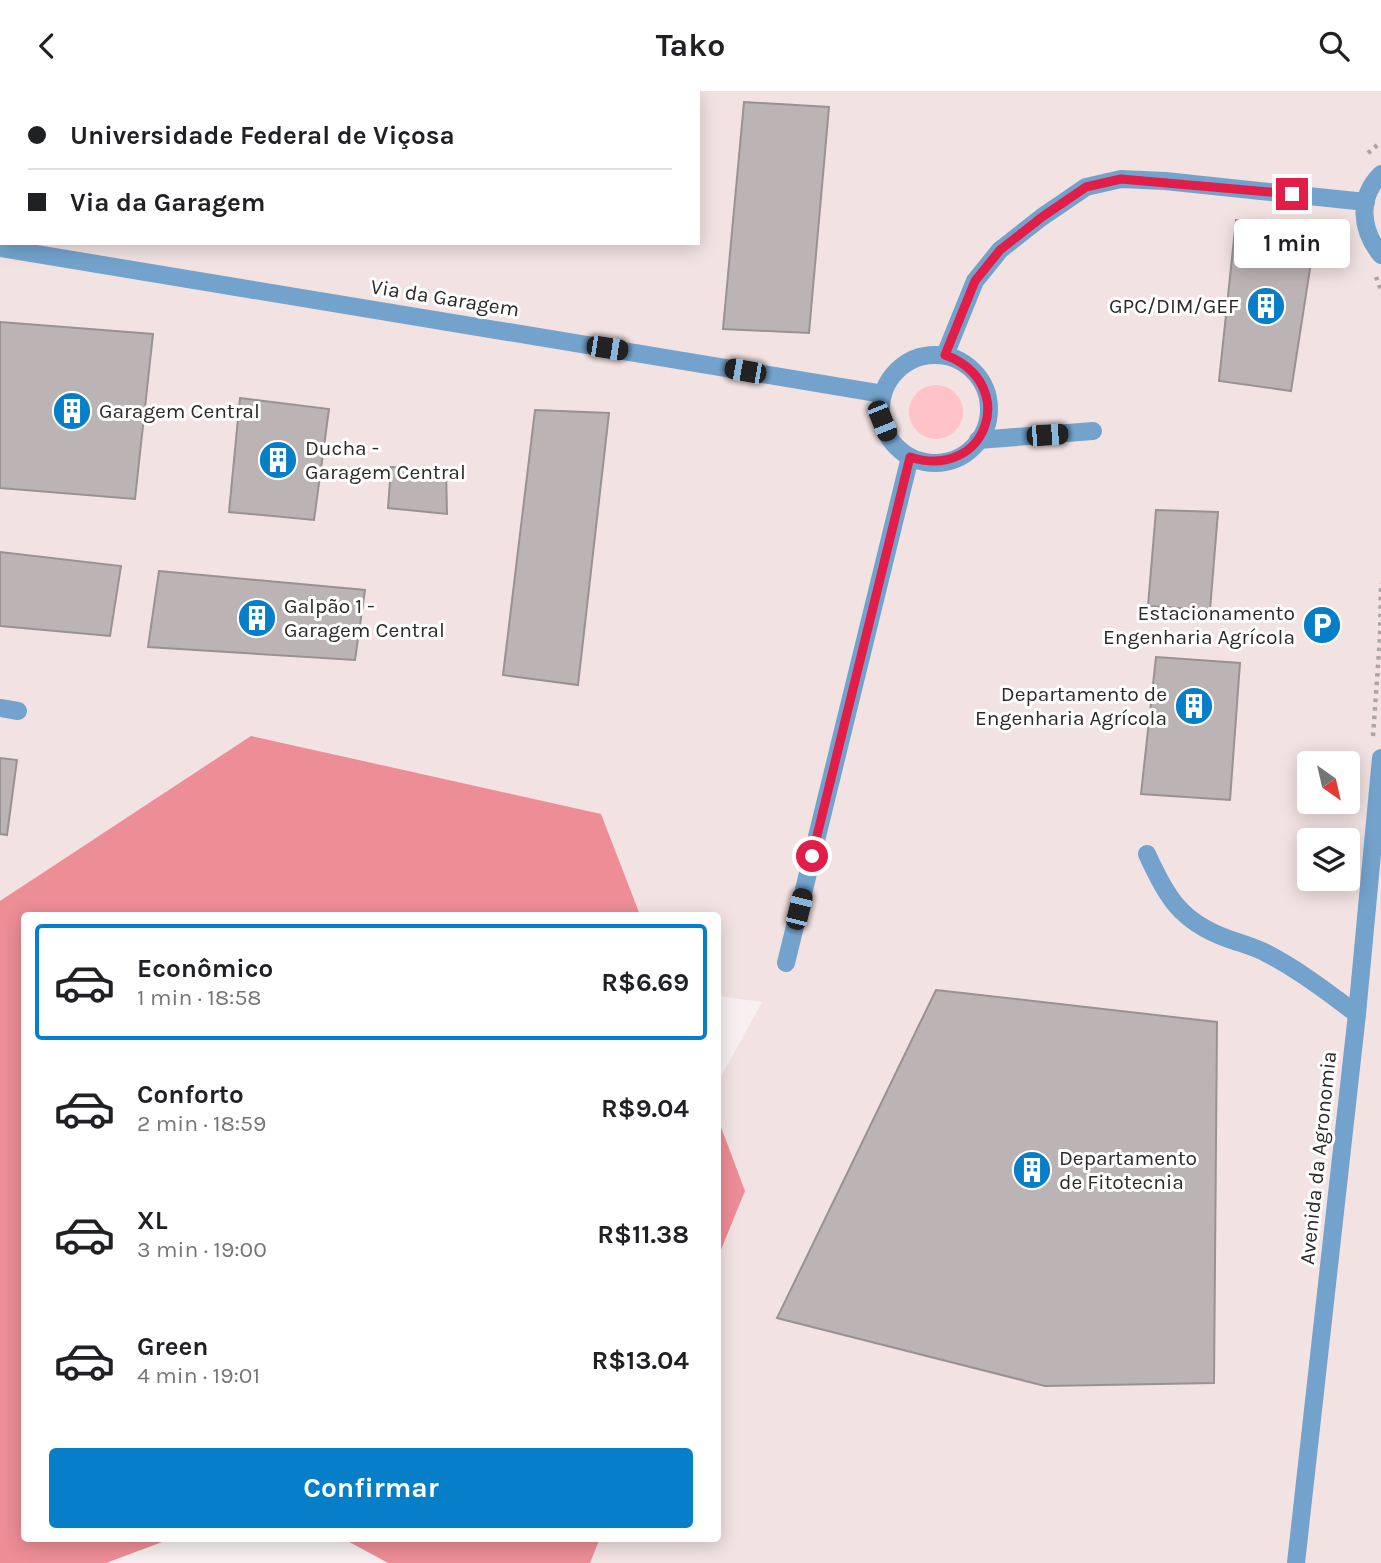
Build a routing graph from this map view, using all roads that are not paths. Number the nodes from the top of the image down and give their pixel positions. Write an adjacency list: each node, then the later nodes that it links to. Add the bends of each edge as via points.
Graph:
1 (1381, 174): 2 (street)
2 (1366, 202): 4 (street, via 1365,226); 5 (street, via 1154,180 1121,179 1086,187 1000,250 975,281)
3 (0, 248): 6 (street, Via da Garagem)
4 (1381, 254)
5 (945, 355): 6 (street, via 929,355 901,366); 8 (street, via 972,370 987,396 985,426)
6 (883, 394): 9 (street, via 882,421 888,436)
7 (1093, 431): 8 (street)
8 (978, 440): 9 (street, via 954,459 932,462)
9 (910, 457): 13 (street)
10 (1381, 758): 11 (street, Avenida da Agronomia)
11 (1380, 785): 14 (street, Avenida da Agronomia)
12 (1147, 853): 14 (street, via 1171,900 1189,921 1257,948)
13 (786, 963)
14 (1357, 1014): 15 (street, Avenida da Agronomia)
15 (1296, 1563)

